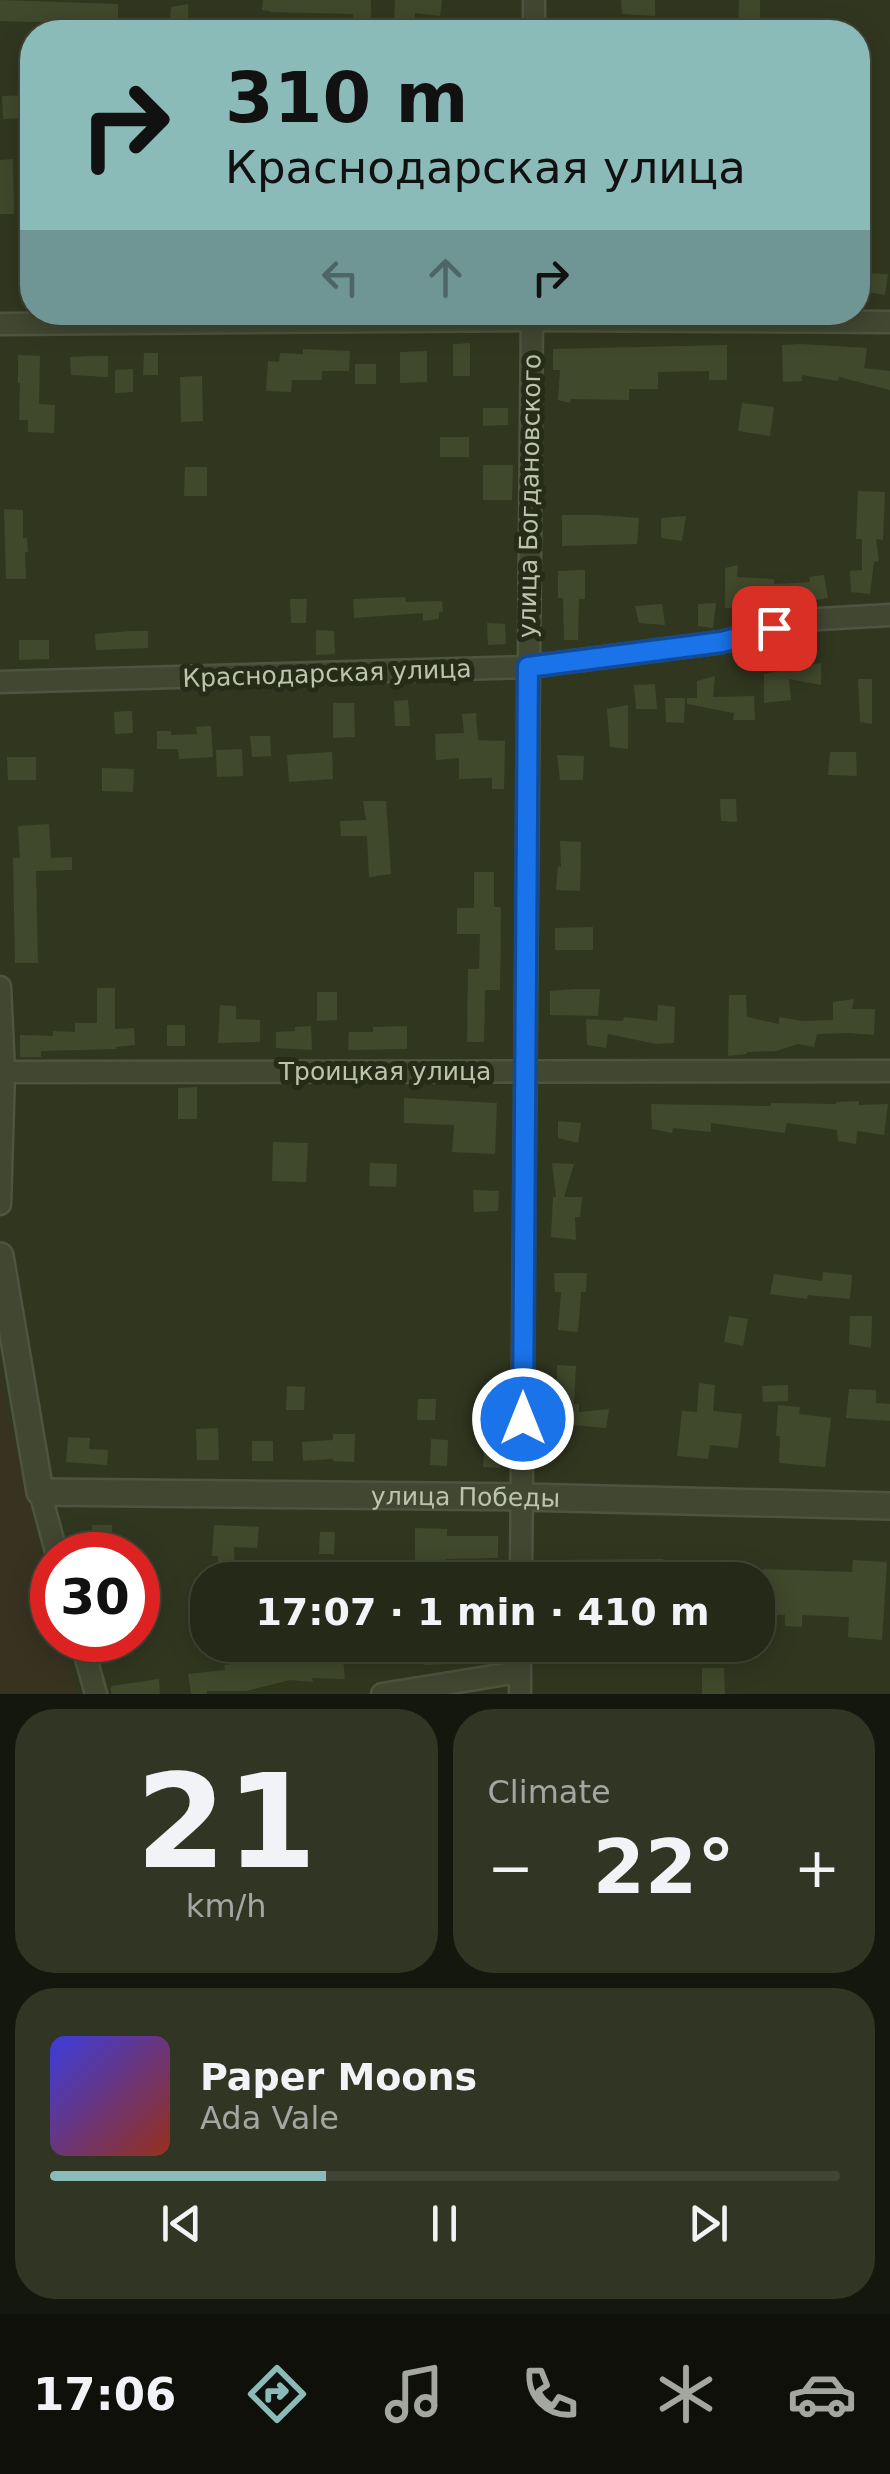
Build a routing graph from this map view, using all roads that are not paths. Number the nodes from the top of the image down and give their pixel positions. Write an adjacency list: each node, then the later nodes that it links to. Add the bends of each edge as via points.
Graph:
1 (532, 325): 3 (street, улица Богдановского)
2 (890, 615): 3 (street, Краснодарская улица, via 801,620 722,642)
3 (528, 667): 4 (street, Краснодарская улица); 6 (street, улица Богдановского)
4 (0, 682)
5 (0, 986): 7 (street)
6 (524, 1071): 7 (street, Троицкая улица); 8 (street, Троицкая улица); 12 (street, улица Богдановского)
7 (2, 1072): 9 (street)
8 (890, 1072)
9 (0, 1204)
10 (0, 1256): 11 (street)
11 (40, 1492): 12 (street, улица Победы); 14 (street)
12 (523, 1497): 13 (street, улица Победы); 15 (street, улица Богдановского)
13 (890, 1506)
14 (51, 1532)
15 (521, 1562)
16 (87, 1662): 19 (street)
17 (520, 1662): 18 (street)
18 (520, 1672): 20 (street); 21 (street)
19 (96, 1694)
20 (382, 1694)
21 (520, 1694)

